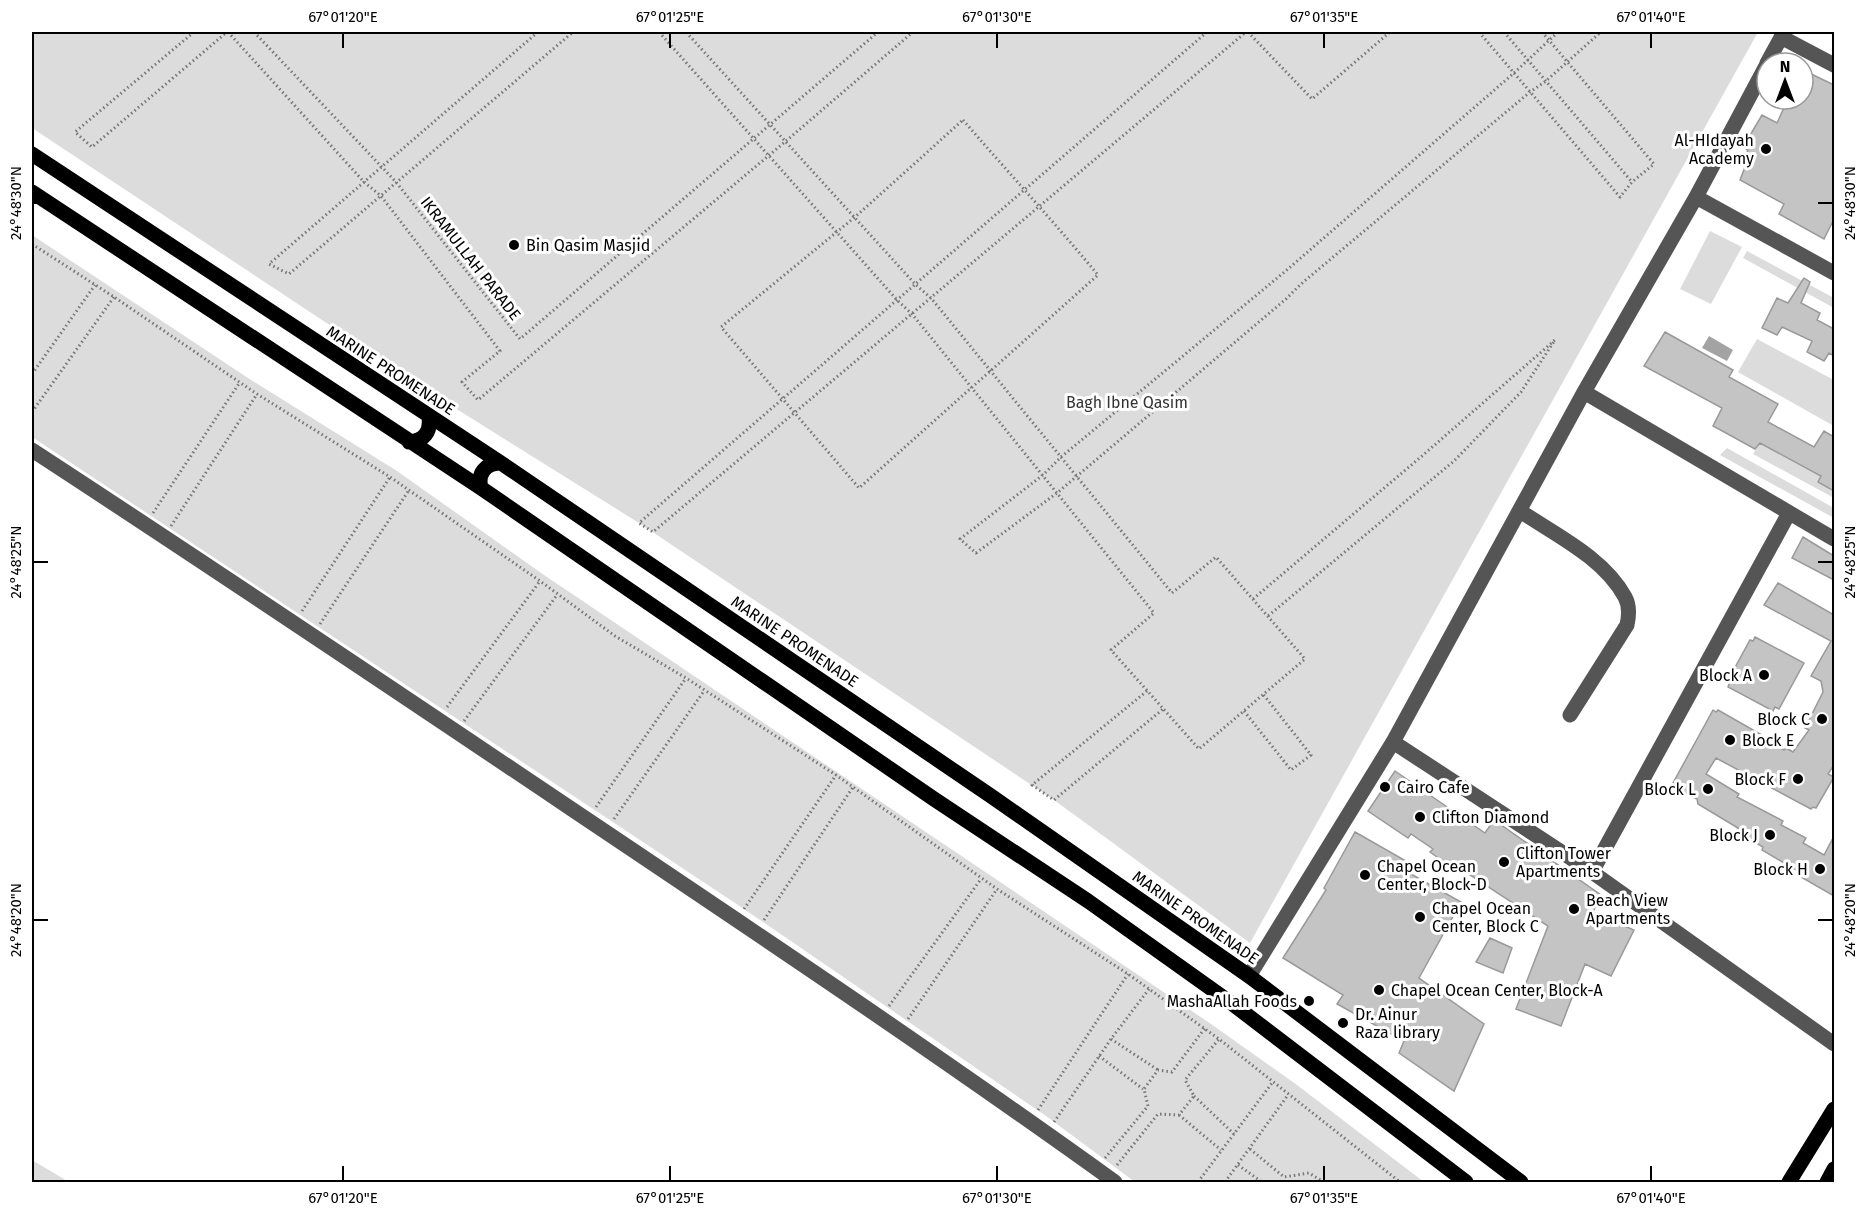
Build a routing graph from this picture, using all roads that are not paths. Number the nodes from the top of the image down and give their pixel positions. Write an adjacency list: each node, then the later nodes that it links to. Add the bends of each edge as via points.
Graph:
1 (1783, 34): 2 (street); 3 (street)
2 (1774, 51)
3 (1834, 65)
4 (1755, 86): 7 (street)
5 (32, 154): 10 (main road, MARINE PROMENADE)
6 (32, 192): 11 (main road)
7 (1696, 197): 8 (street); 9 (street)
8 (1834, 273)
9 (1584, 392): 15 (street); 16 (street)
10 (429, 417): 11 (main road, via 428,432); 13 (main road, MARINE PROMENADE)
11 (409, 442): 14 (main road)
12 (32, 450): 25 (street, via 250,592)
13 (501, 463): 14 (main road, via 483,470); 21 (main road, MARINE PROMENADE)
14 (481, 488): 26 (main road, via 1088,900 1234,1005)
15 (1520, 511): 18 (street, via 1590,558 1626,598 1627,625); 19 (street)
16 (1789, 513): 17 (street); 20 (street)
17 (1834, 539)
18 (1570, 715)
19 (1393, 742): 20 (street); 21 (street)
20 (1592, 872): 22 (street)
21 (1250, 976): 27 (main road, MARINE PROMENADE)
22 (1834, 1044)
23 (1834, 1109): 28 (main road)
24 (1834, 1169): 29 (main road)
25 (1115, 1175)
26 (1466, 1182)
27 (1521, 1182)
28 (1790, 1182)
29 (1827, 1182)

